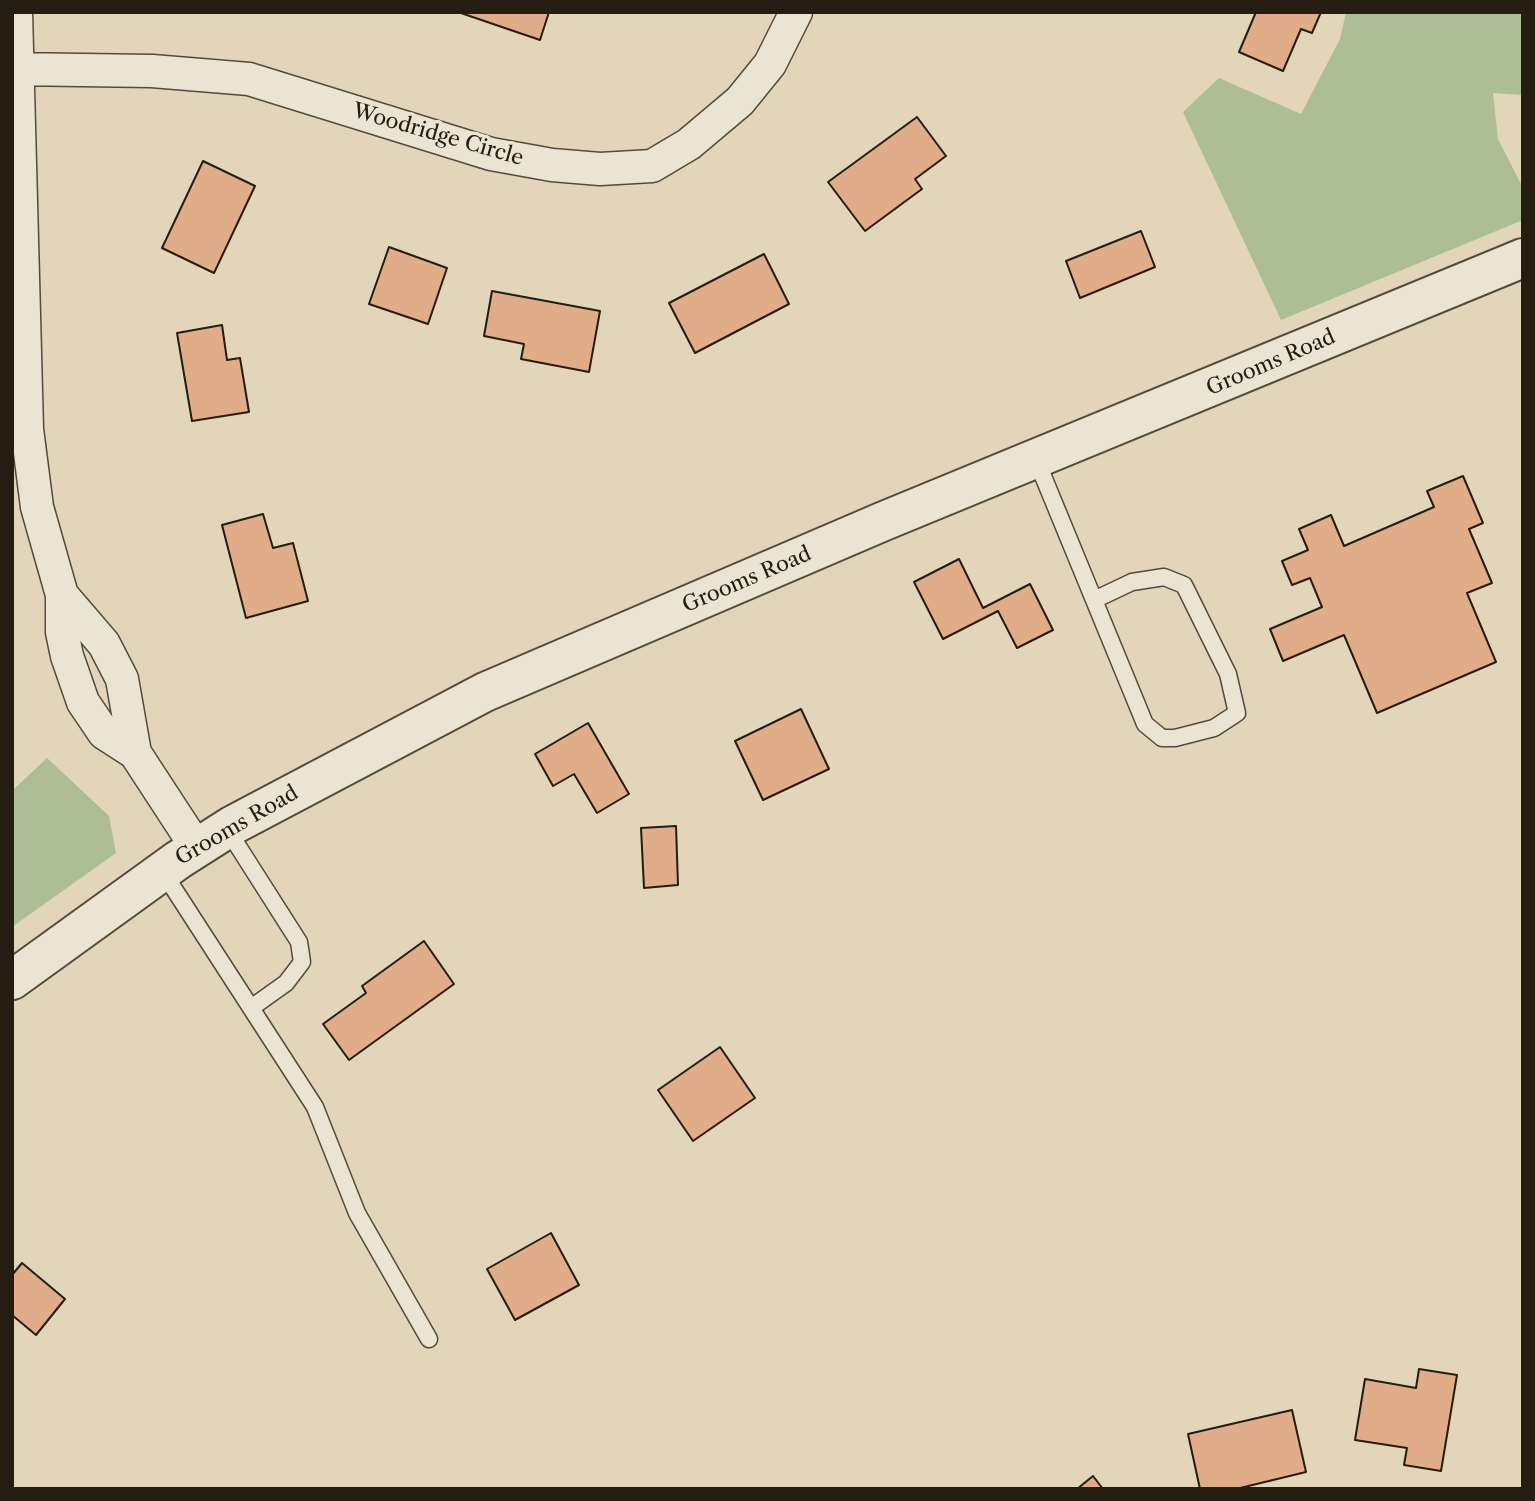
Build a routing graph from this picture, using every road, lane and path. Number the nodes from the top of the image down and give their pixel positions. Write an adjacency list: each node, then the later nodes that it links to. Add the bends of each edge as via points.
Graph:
1 (16, 12): 3 (street)
2 (796, 12): 3 (street, Woodridge Circle, via 770,64 740,101 689,144 652,166 600,169 491,154 250,79 152,71)
3 (15, 69): 6 (street, via 27,429)
4 (1523, 258): 5 (street, Grooms Road)
5 (1036, 459): 8 (lane); 10 (street, Grooms Road, via 485,692)
6 (25, 507): 7 (street)
7 (62, 595): 9 (street, via 104,644 122,679); 9 (street, via 62,632 83,702 104,733)
8 (1094, 600): 8 (lane, via 1145,724 1162,738 1214,728 1237,713 1228,674 1184,585 1164,577 1132,582)
9 (135, 753): 10 (street)
10 (212, 838): 11 (street, Grooms Road); 13 (lane, via 299,942 302,962 286,983)
11 (162, 871): 12 (street, Grooms Road); 13 (lane)
12 (12, 980)
13 (251, 1009): 14 (lane, via 315,1107 357,1213)
14 (429, 1339)

